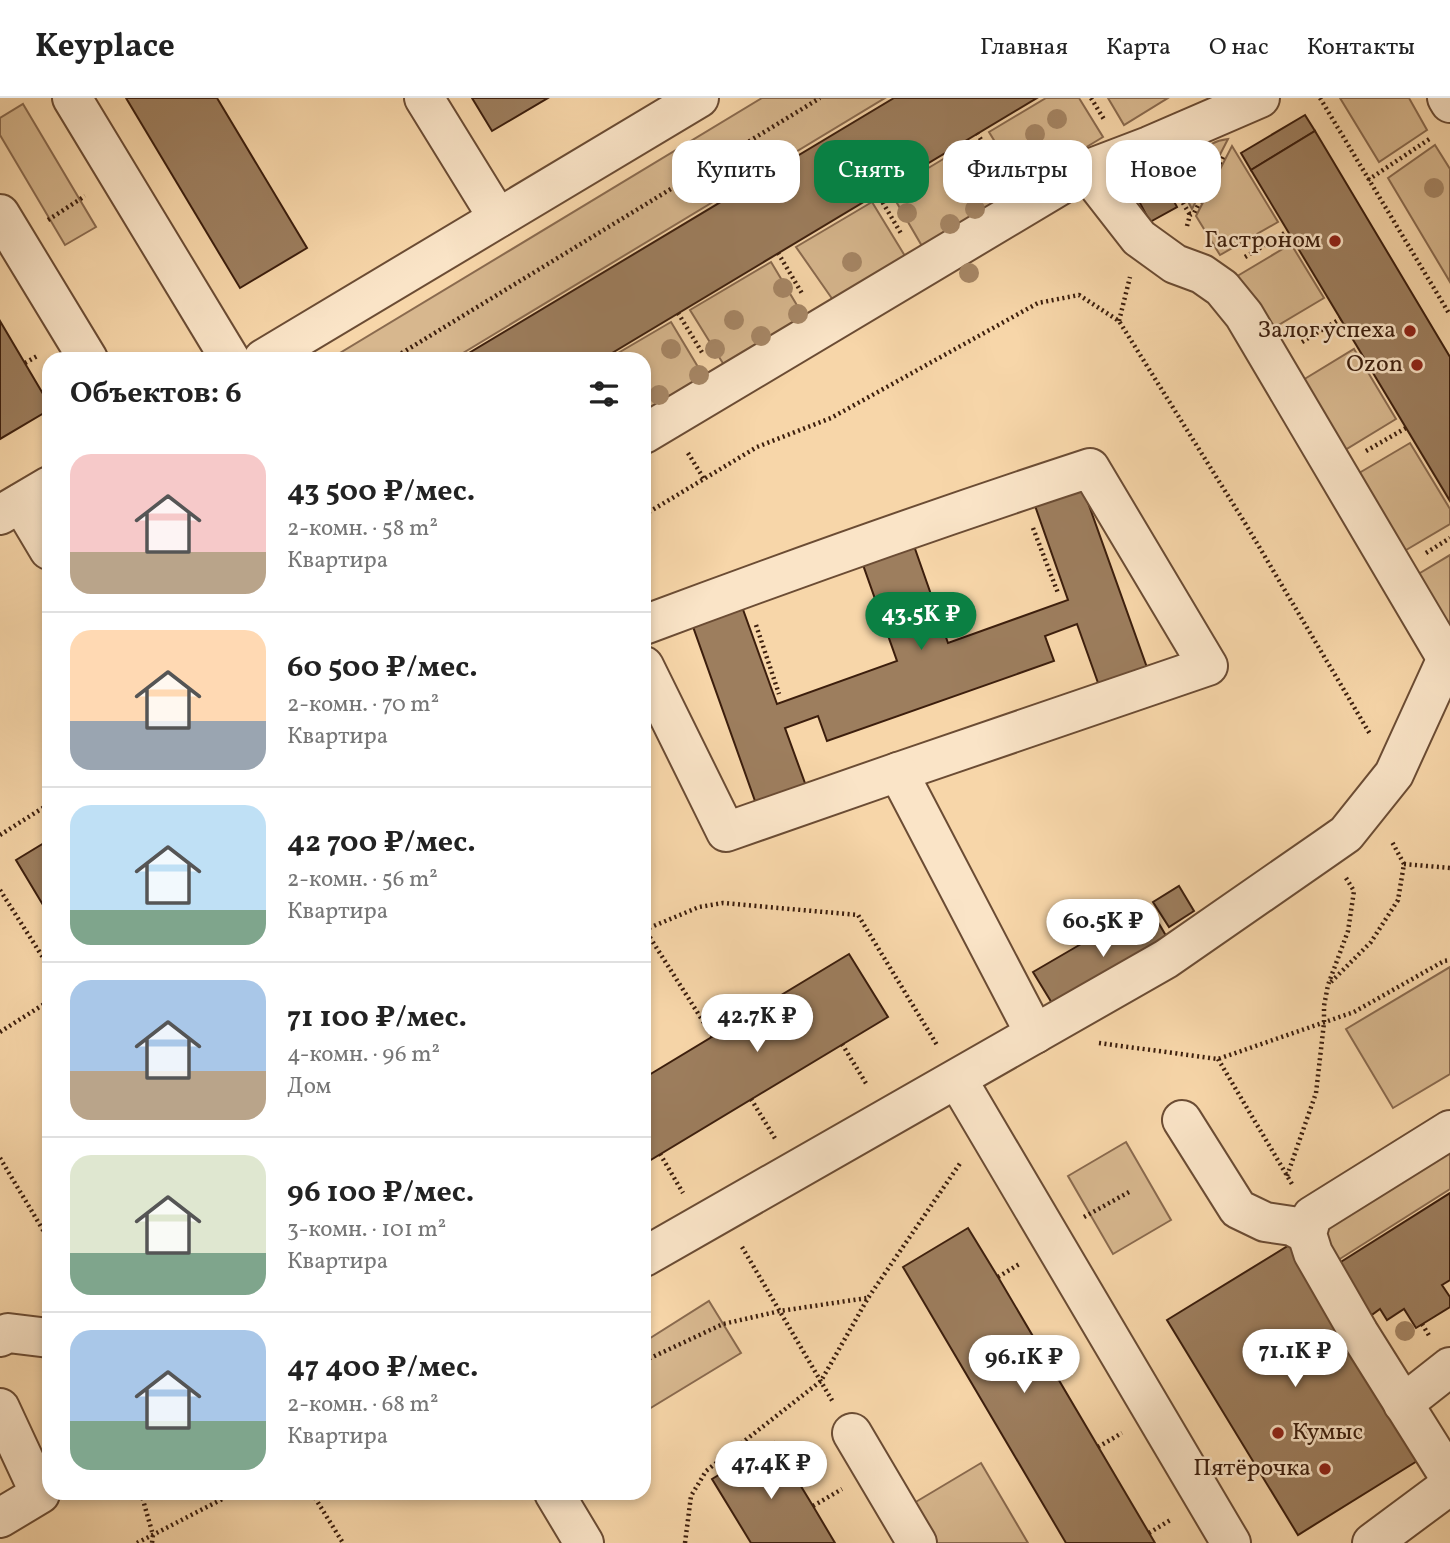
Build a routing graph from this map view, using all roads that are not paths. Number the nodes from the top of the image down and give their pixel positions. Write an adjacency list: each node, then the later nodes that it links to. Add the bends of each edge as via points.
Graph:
1 (72, 98): 13 (street)
2 (424, 98): 10 (street)
3 (699, 98): 10 (street)
4 (1447, 98): 5 (street)
5 (1450, 103)
6 (1247, 104): 7 (street)
7 (1092, 168)
8 (1092, 178): 19 (street, via 1139,238 1222,288 1244,315)
9 (1030, 203): 15 (street)
10 (498, 218): 14 (street)
11 (8, 227): 12 (street)
12 (84, 352)
13 (226, 352)
14 (277, 352)
15 (651, 430)
16 (23, 502): 17 (street)
17 (42, 537)
18 (651, 622): 21 (street, via 1090,468 1208,666)
19 (1448, 661): 22 (street, via 1394,774 1346,834 1166,959)
20 (651, 680): 21 (street, via 726,832)
21 (898, 772): 22 (street)
22 (1047, 1027): 23 (street)
23 (957, 1079): 27 (street); 40 (street)
24 (1182, 1120): 26 (street, via 1238,1209 1265,1222)
25 (1450, 1130): 26 (street)
26 (1310, 1225): 31 (street, via 1313,1253)
27 (651, 1253)
28 (42, 1337): 29 (street, via 8,1333)
29 (0, 1338)
30 (1450, 1367): 31 (street)
31 (1403, 1404): 34 (street)
32 (0, 1408): 37 (street, via 40,1493)
33 (852, 1433): 39 (street)
34 (1450, 1478)
35 (1450, 1485): 41 (street)
36 (558, 1500): 38 (street)
37 (0, 1518)
38 (584, 1543)
39 (917, 1543)
40 (1231, 1543)
41 (1372, 1543)

